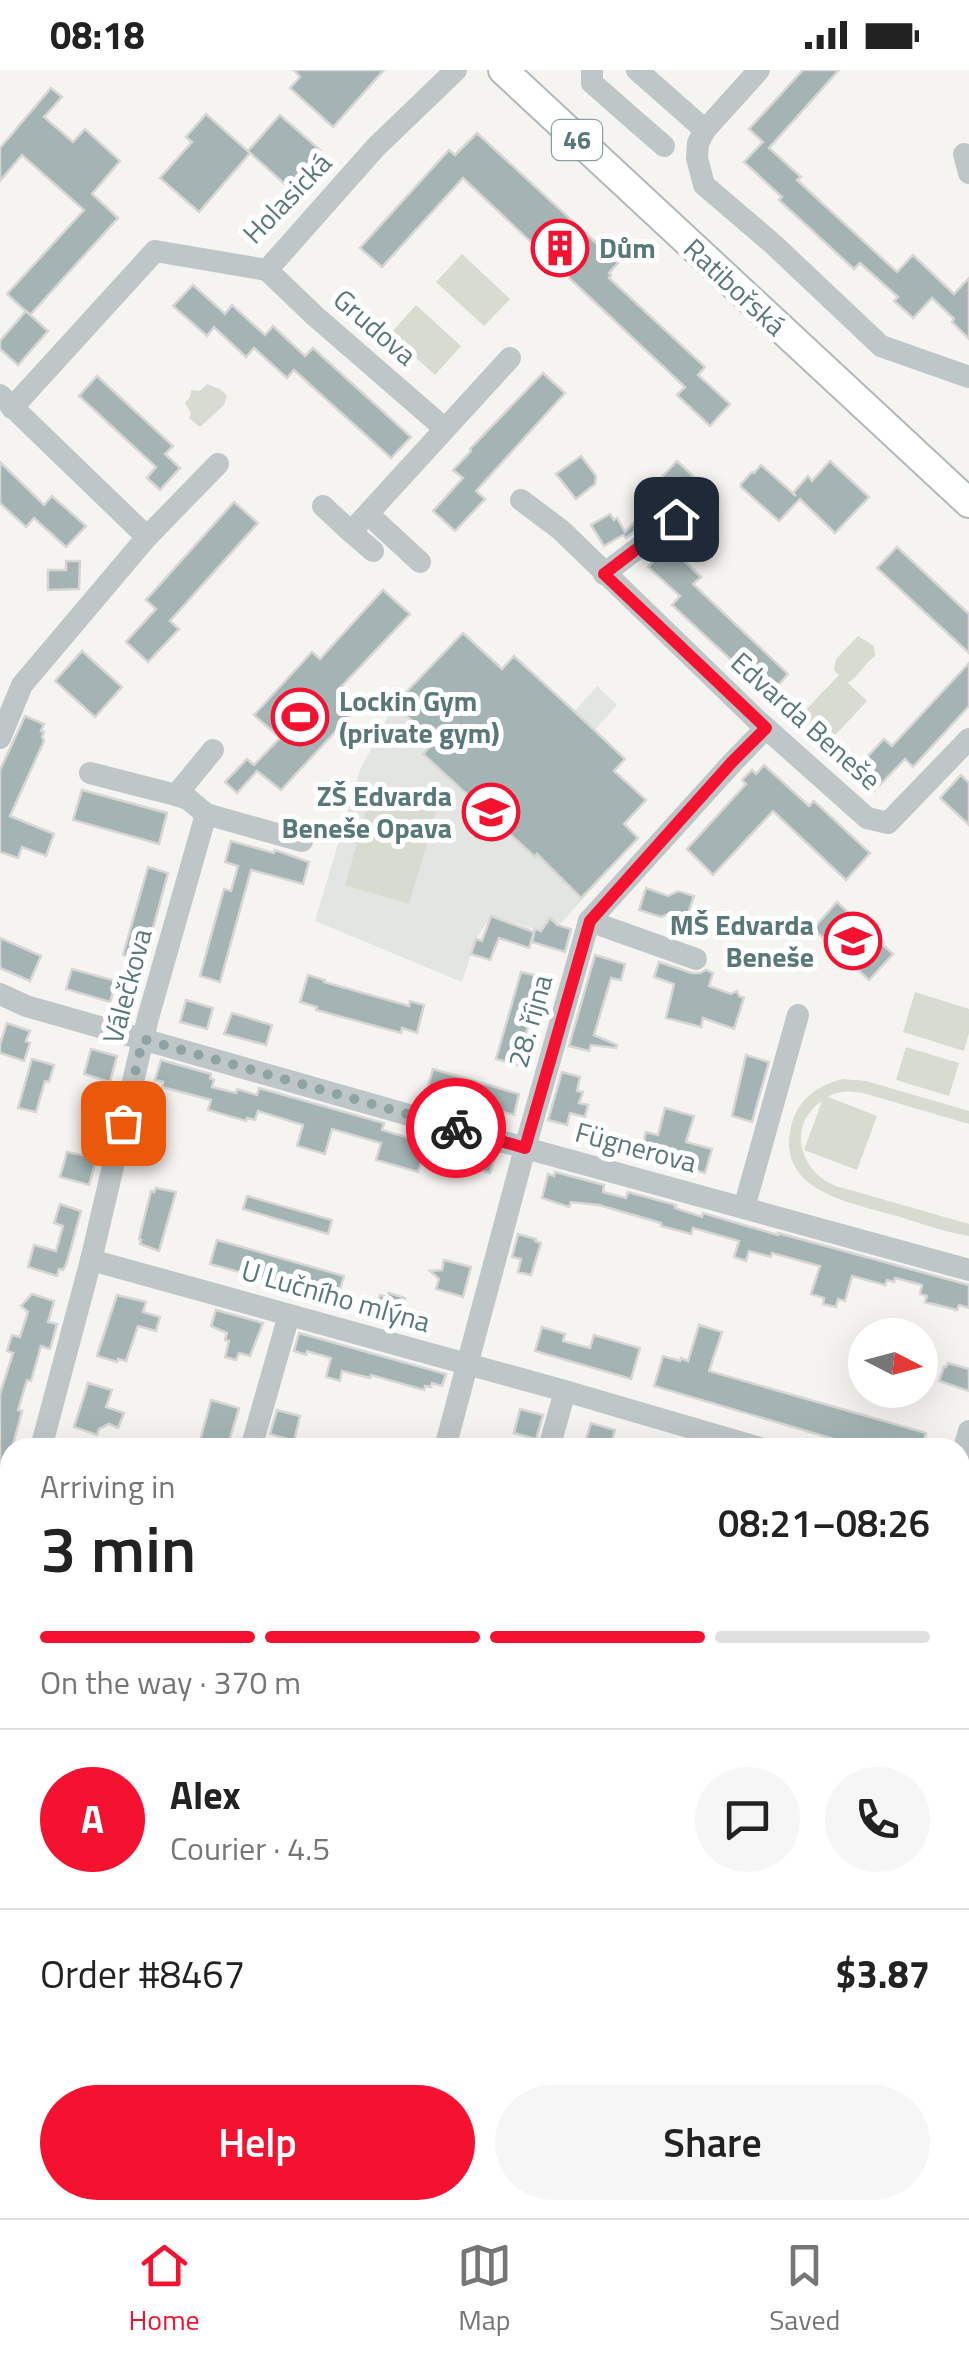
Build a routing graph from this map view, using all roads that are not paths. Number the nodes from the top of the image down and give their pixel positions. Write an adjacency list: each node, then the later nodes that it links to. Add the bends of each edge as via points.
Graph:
1 (456, 70): 8 (street, Holasická, via 376,147)
2 (503, 70): 15 (main road, Ratibořská / 46)
3 (592, 70): 7 (street, via 592,82)
4 (637, 70): 6 (street)
5 (758, 70): 6 (street)
6 (706, 130): 10 (street, Ratibořská, via 696,158 704,184 880,346)
7 (664, 146)
8 (267, 270): 11 (street, Holasická, via 154,251); 12 (street, Grudova)
9 (510, 358): 12 (street)
10 (969, 377)
11 (6, 402): 20 (street, Holasická)
12 (444, 428): 17 (street)
13 (218, 464): 20 (street)
14 (521, 500): 23 (street, Edvarda Beneše)
15 (969, 503)
16 (323, 506): 19 (street)
17 (376, 506): 19 (street); 22 (street)
18 (676, 519): 23 (street)
19 (351, 532): 21 (street)
20 (148, 537): 24 (street)
21 (372, 551)
22 (420, 562)
23 (604, 574): 25 (street, Edvarda Beneše)
24 (11, 682): 26 (street)
25 (766, 728): 27 (street, Edvarda Beneše, via 867,818 888,823); 33 (street, 28. října)
26 (0, 738)
27 (969, 739)
28 (212, 750): 30 (street)
29 (90, 773): 30 (street)
30 (176, 795): 31 (street)
31 (206, 814): 32 (street); 37 (street, Válečkova)
32 (302, 842)
33 (590, 921): 34 (street); 38 (street, 28. října)
34 (696, 959)
35 (0, 994): 37 (street, Fügnerova)
36 (798, 1015): 39 (street)
37 (143, 1039): 38 (street, Fügnerova); 40 (street, Válečkova)
38 (525, 1148): 39 (street, Fügnerova); 43 (street, 28. října)
39 (744, 1208): 41 (street, Fügnerova)
40 (90, 1260): 42 (street, U Lučního mlýna); 45 (street, Válečkova)
41 (969, 1270)
42 (289, 1314): 43 (street, U Lučního mlýna); 46 (street)
43 (468, 1364): 44 (street, U Lučního mlýna); 47 (street, 28. října)
44 (565, 1391): 48 (street); 49 (street, U Lučního mlýna)
45 (44, 1438)
46 (254, 1438)
47 (448, 1438)
48 (552, 1438)
49 (726, 1438)

